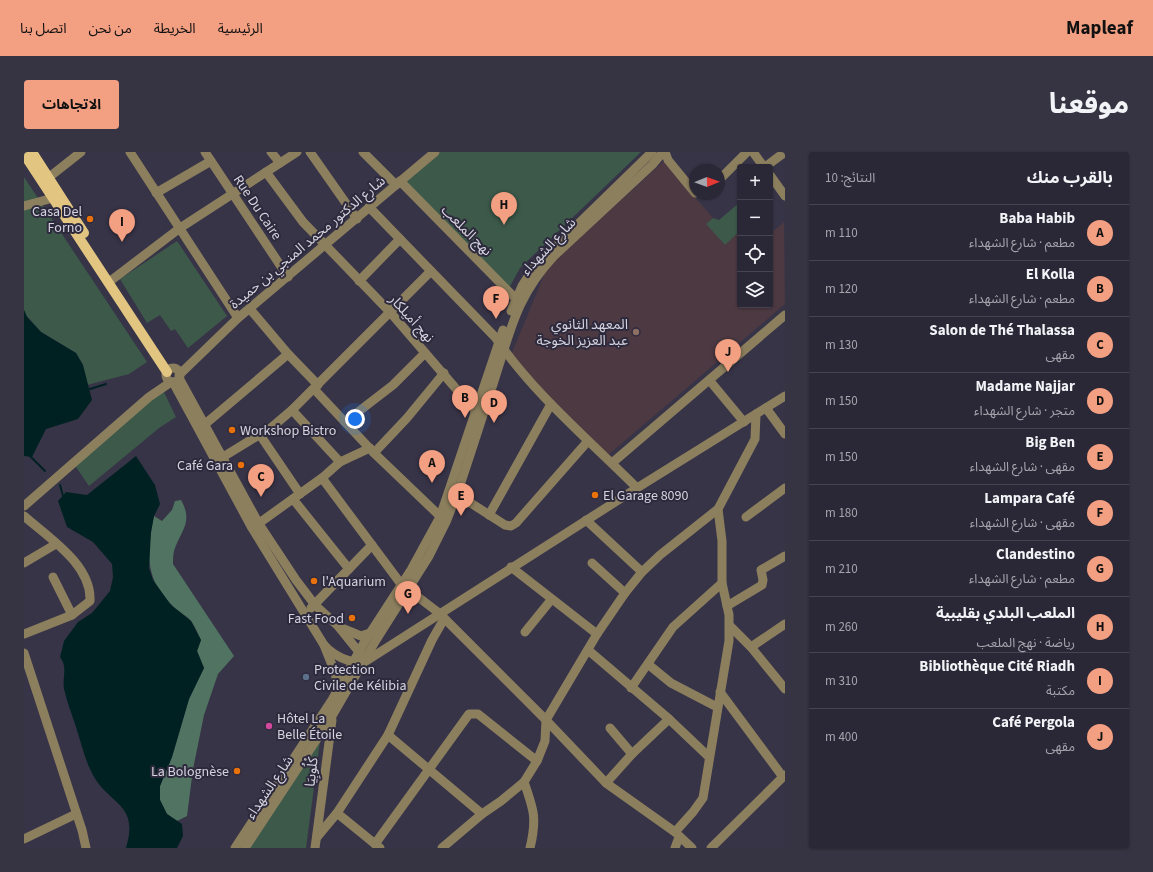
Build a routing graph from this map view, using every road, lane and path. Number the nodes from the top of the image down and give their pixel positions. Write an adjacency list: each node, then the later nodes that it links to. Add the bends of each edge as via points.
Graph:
1 (32, 152): 23 (main road)
2 (81, 152): 23 (street)
3 (131, 152): 26 (street)
4 (205, 152): 16 (street, Rue Du Caire)
5 (271, 152): 17 (street)
6 (297, 152): 17 (street)
7 (310, 152): 32 (street)
8 (363, 152): 24 (street, نهج الملعب)
9 (435, 152): 24 (street, شارع الدكتور محمد المنجي بن حميدة)
10 (652, 152): 37 (street, شارع الشهداء, via 550,251)
11 (664, 152): 25 (street); 37 (street, شارع الشهداء)
12 (748, 152): 21 (street)
13 (753, 152): 18 (street)
14 (785, 152): 19 (street)
15 (24, 154): 23 (main road)
16 (211, 161): 26 (street); 27 (street, Rue Du Caire)
17 (280, 163): 20 (street)
18 (762, 164)
19 (768, 164)
20 (266, 172): 27 (street); 35 (street, نهج أميلكار)
21 (725, 174)
22 (773, 179): 28 (street)
23 (45, 180): 29 (main road); 39 (main road)
24 (398, 183): 31 (street, شارع الدكتور محمد المنجي بن حميدة); 41 (street, نهج الملعب)
25 (689, 186)
26 (156, 193): 33 (street)
27 (232, 194): 33 (street); 38 (street, Rue Du Caire)
28 (785, 196)
29 (53, 198): 30 (street); 39 (main road)
30 (24, 206)
31 (369, 208): 32 (street, شارع الدكتور محمد المنجي بن حميدة); 34 (street)
32 (357, 218): 35 (street, شارع الدكتور محمد المنجي بن حميدة)
33 (180, 228): 39 (street); 45 (street)
34 (400, 239): 36 (street); 40 (street)
35 (324, 246): 38 (street, شارع الدكتور محمد المنجي بن حميدة); 40 (street, نهج أميلكار)
36 (431, 271): 43 (street); 46 (street)
37 (532, 275): 41 (street, شارع الشهداء); 46 (street, شارع الشهداء)
38 (288, 277): 42 (street, شارع الدكتور محمد المنجي بن حميدة)
39 (111, 281): 50 (main road)
40 (359, 281): 43 (street, نهج أميلكار)
41 (515, 298): 46 (street, شارع الشهداء)
42 (250, 309): 45 (street, شارع الدكتور محمد المنجي بن حميدة); 47 (street)
43 (390, 312): 48 (street, نهج أميلكار); 52 (street)
44 (785, 315): 51 (street)
45 (238, 318): 50 (street, شارع الدكتور محمد المنجي بن حميدة)
46 (502, 346): 54 (street); 57 (street, شارع الشهداء); 72 (street, شارع الشهداء)
47 (288, 354): 52 (street); 61 (street)
48 (425, 354): 49 (street, نهج أميلكار); 59 (street)
49 (444, 373): 57 (street, نهج أميلكار); 65 (street, via 407,418)
50 (173, 375): 61 (street); 66 (street); 74 (street, شارع الدكتور محمد المنجي بن حميدة)
51 (710, 381): 60 (street); 68 (street)
52 (316, 387): 56 (street); 59 (street)
53 (785, 396): 55 (street)
54 (551, 404): 64 (street); 76 (street)
55 (766, 408): 58 (street); 62 (street)
56 (292, 410): 63 (street); 67 (street)
57 (476, 412): 72 (street, شارع الشهداء)
58 (756, 414): 60 (street); 75 (street, via 755,439)
59 (346, 422): 65 (street)
60 (744, 422): 70 (street)
61 (204, 425): 66 (street)
62 (785, 434)
63 (260, 435): 66 (street); 73 (street)
64 (588, 441): 68 (street); 76 (street, via 516,523 508,526)
65 (372, 450): 67 (street); 79 (street)
66 (219, 460): 81 (street)
67 (340, 462): 69 (street)
68 (612, 463): 70 (street)
69 (322, 478): 73 (street); 83 (street)
70 (637, 488): 80 (street)
71 (785, 488): 78 (street)
72 (454, 492): 76 (street); 79 (street, شارع الشهداء)
73 (296, 496): 81 (street); 88 (street)
74 (24, 506)
75 (718, 509): 89 (street); 91 (street, via 722,541)
76 (489, 515)
77 (24, 516): 82 (street)
78 (746, 517)
79 (443, 519): 92 (street, شارع الشهداء)
80 (586, 520): 87 (street); 89 (street)
81 (256, 526): 95 (street); 97 (street)
82 (56, 544): 85 (street); 98 (street, via 82,569 90,590 90,601)
83 (372, 545): 88 (street); 92 (street)
84 (785, 556): 96 (street, via 761,570 762,585)
85 (24, 563)
86 (592, 563): 93 (street)
87 (511, 567): 94 (street); 99 (street)
88 (349, 569): 95 (street)
89 (642, 572): 93 (street)
90 (53, 577): 98 (street)
91 (722, 583): 96 (street); 113 (street, via 673,627)
92 (404, 587): 99 (street); 104 (street, شارع الشهداء); 111 (street, شارع الشهداء)
93 (626, 593): 106 (street)
94 (551, 600): 103 (street); 106 (street)
95 (315, 605): 97 (street); 101 (street)
96 (727, 606): 102 (street)
97 (305, 613): 107 (street)
98 (72, 615): 105 (street)
99 (441, 616): 111 (street); 123 (street); 125 (street)
100 (785, 624): 108 (street)
101 (338, 626): 104 (street, via 361,636); 111 (street)
102 (730, 626): 108 (street); 118 (street)
103 (525, 632)
104 (370, 633): 111 (street, شارع الشهداء)
105 (24, 634)
106 (597, 634): 109 (street)
107 (324, 645): 112 (street, via 334,654); 115 (street)
108 (751, 647): 117 (street)
109 (588, 650): 116 (street); 123 (street)
110 (24, 653): 114 (street)
111 (362, 658): 112 (street); 121 (street, شارع الشهداء)
112 (353, 662): 115 (street, شارع الشهداء)
113 (648, 664): 116 (street); 120 (street, via 671,683)
114 (27, 670): 134 (street)
115 (339, 688): 119 (street, شارع الشهداء)
116 (631, 688): 122 (street)
117 (785, 689)
118 (720, 692): 120 (street); 130 (street)
119 (332, 700): 121 (street, كْلُوبِيَا); 141 (street, شارع الشهداء)
120 (717, 707): 127 (street)
121 (332, 716): 137 (street, كْلُوبِيَا); 142 (street, شارع الشهداء)
122 (669, 719): 126 (street); 127 (street)
123 (546, 720): 128 (street, via 545,741); 132 (street)
124 (610, 728): 126 (street)
125 (388, 736): 129 (street); 133 (street)
126 (632, 754): 132 (street)
127 (709, 756): 136 (street, via 703,798)
128 (537, 762): 129 (street, via 478,714 472,713 466,716); 131 (street)
129 (428, 770): 135 (street); 139 (street)
130 (784, 776): 148 (street)
131 (524, 782): 135 (street); 145 (street, via 535,822)
132 (606, 783): 136 (street)
133 (337, 813): 137 (street); 139 (street)
134 (76, 814): 138 (street); 140 (street)
135 (482, 814): 144 (street)
136 (677, 834): 146 (street); 147 (street)
137 (317, 837): 143 (street, كْلُوبِيَا)
138 (24, 839)
139 (378, 846)
140 (86, 848)
141 (235, 848)
142 (245, 848)
143 (315, 848)
144 (442, 848)
145 (530, 848)
146 (675, 848)
147 (692, 848)
148 (711, 848)

